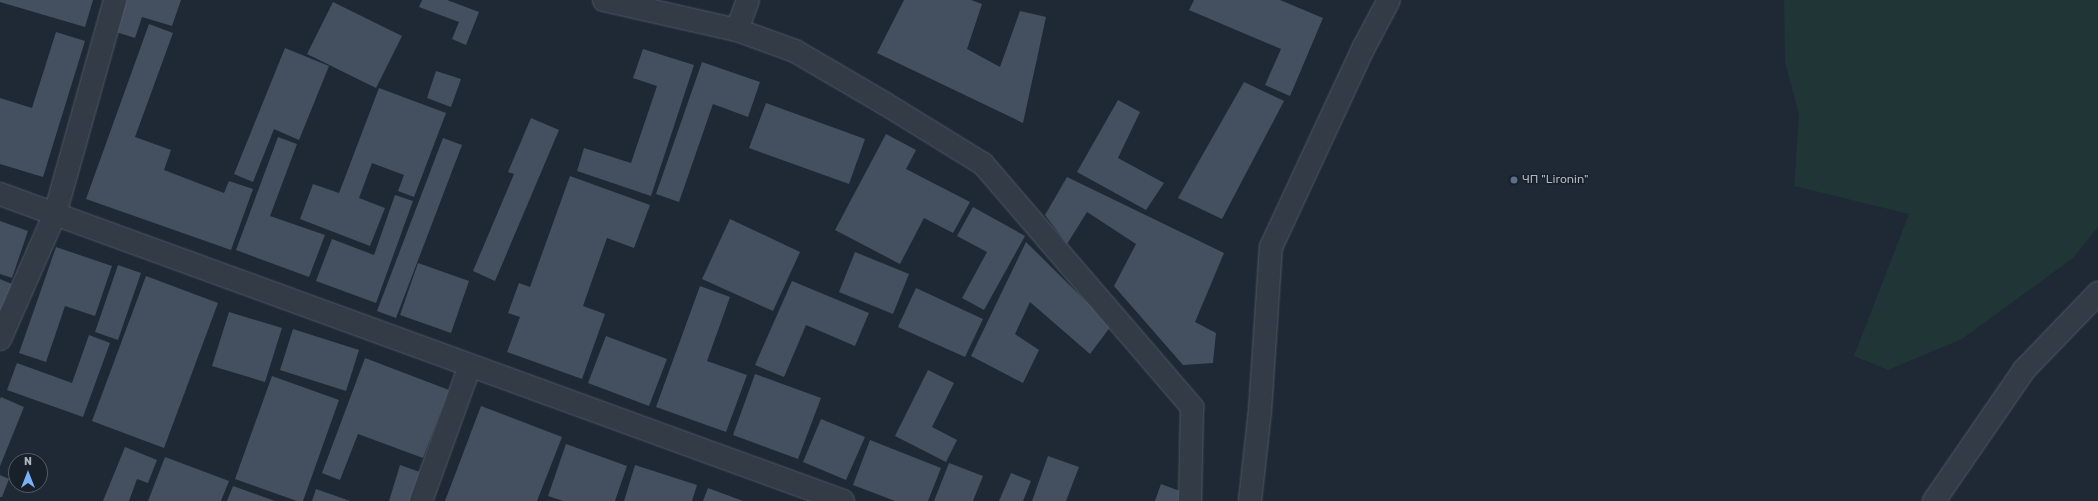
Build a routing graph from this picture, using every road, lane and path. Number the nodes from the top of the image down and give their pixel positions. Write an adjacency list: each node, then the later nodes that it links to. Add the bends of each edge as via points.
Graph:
1 (115, 0): 7 (street)
2 (604, 0): 5 (street)
3 (748, 0): 5 (street)
4 (1389, 0): 14 (street, via 1364,47 1271,247 1260,411)
5 (737, 30): 13 (street, via 795,51 983,164 1192,407)
6 (0, 194): 7 (street)
7 (55, 214): 9 (street); 10 (street)
8 (2098, 293): 15 (street, via 2024,370)
9 (0, 339)
10 (470, 366): 11 (street); 12 (street)
11 (421, 501)
12 (843, 501)
13 (1190, 501)
14 (1250, 501)
15 (1934, 501)

